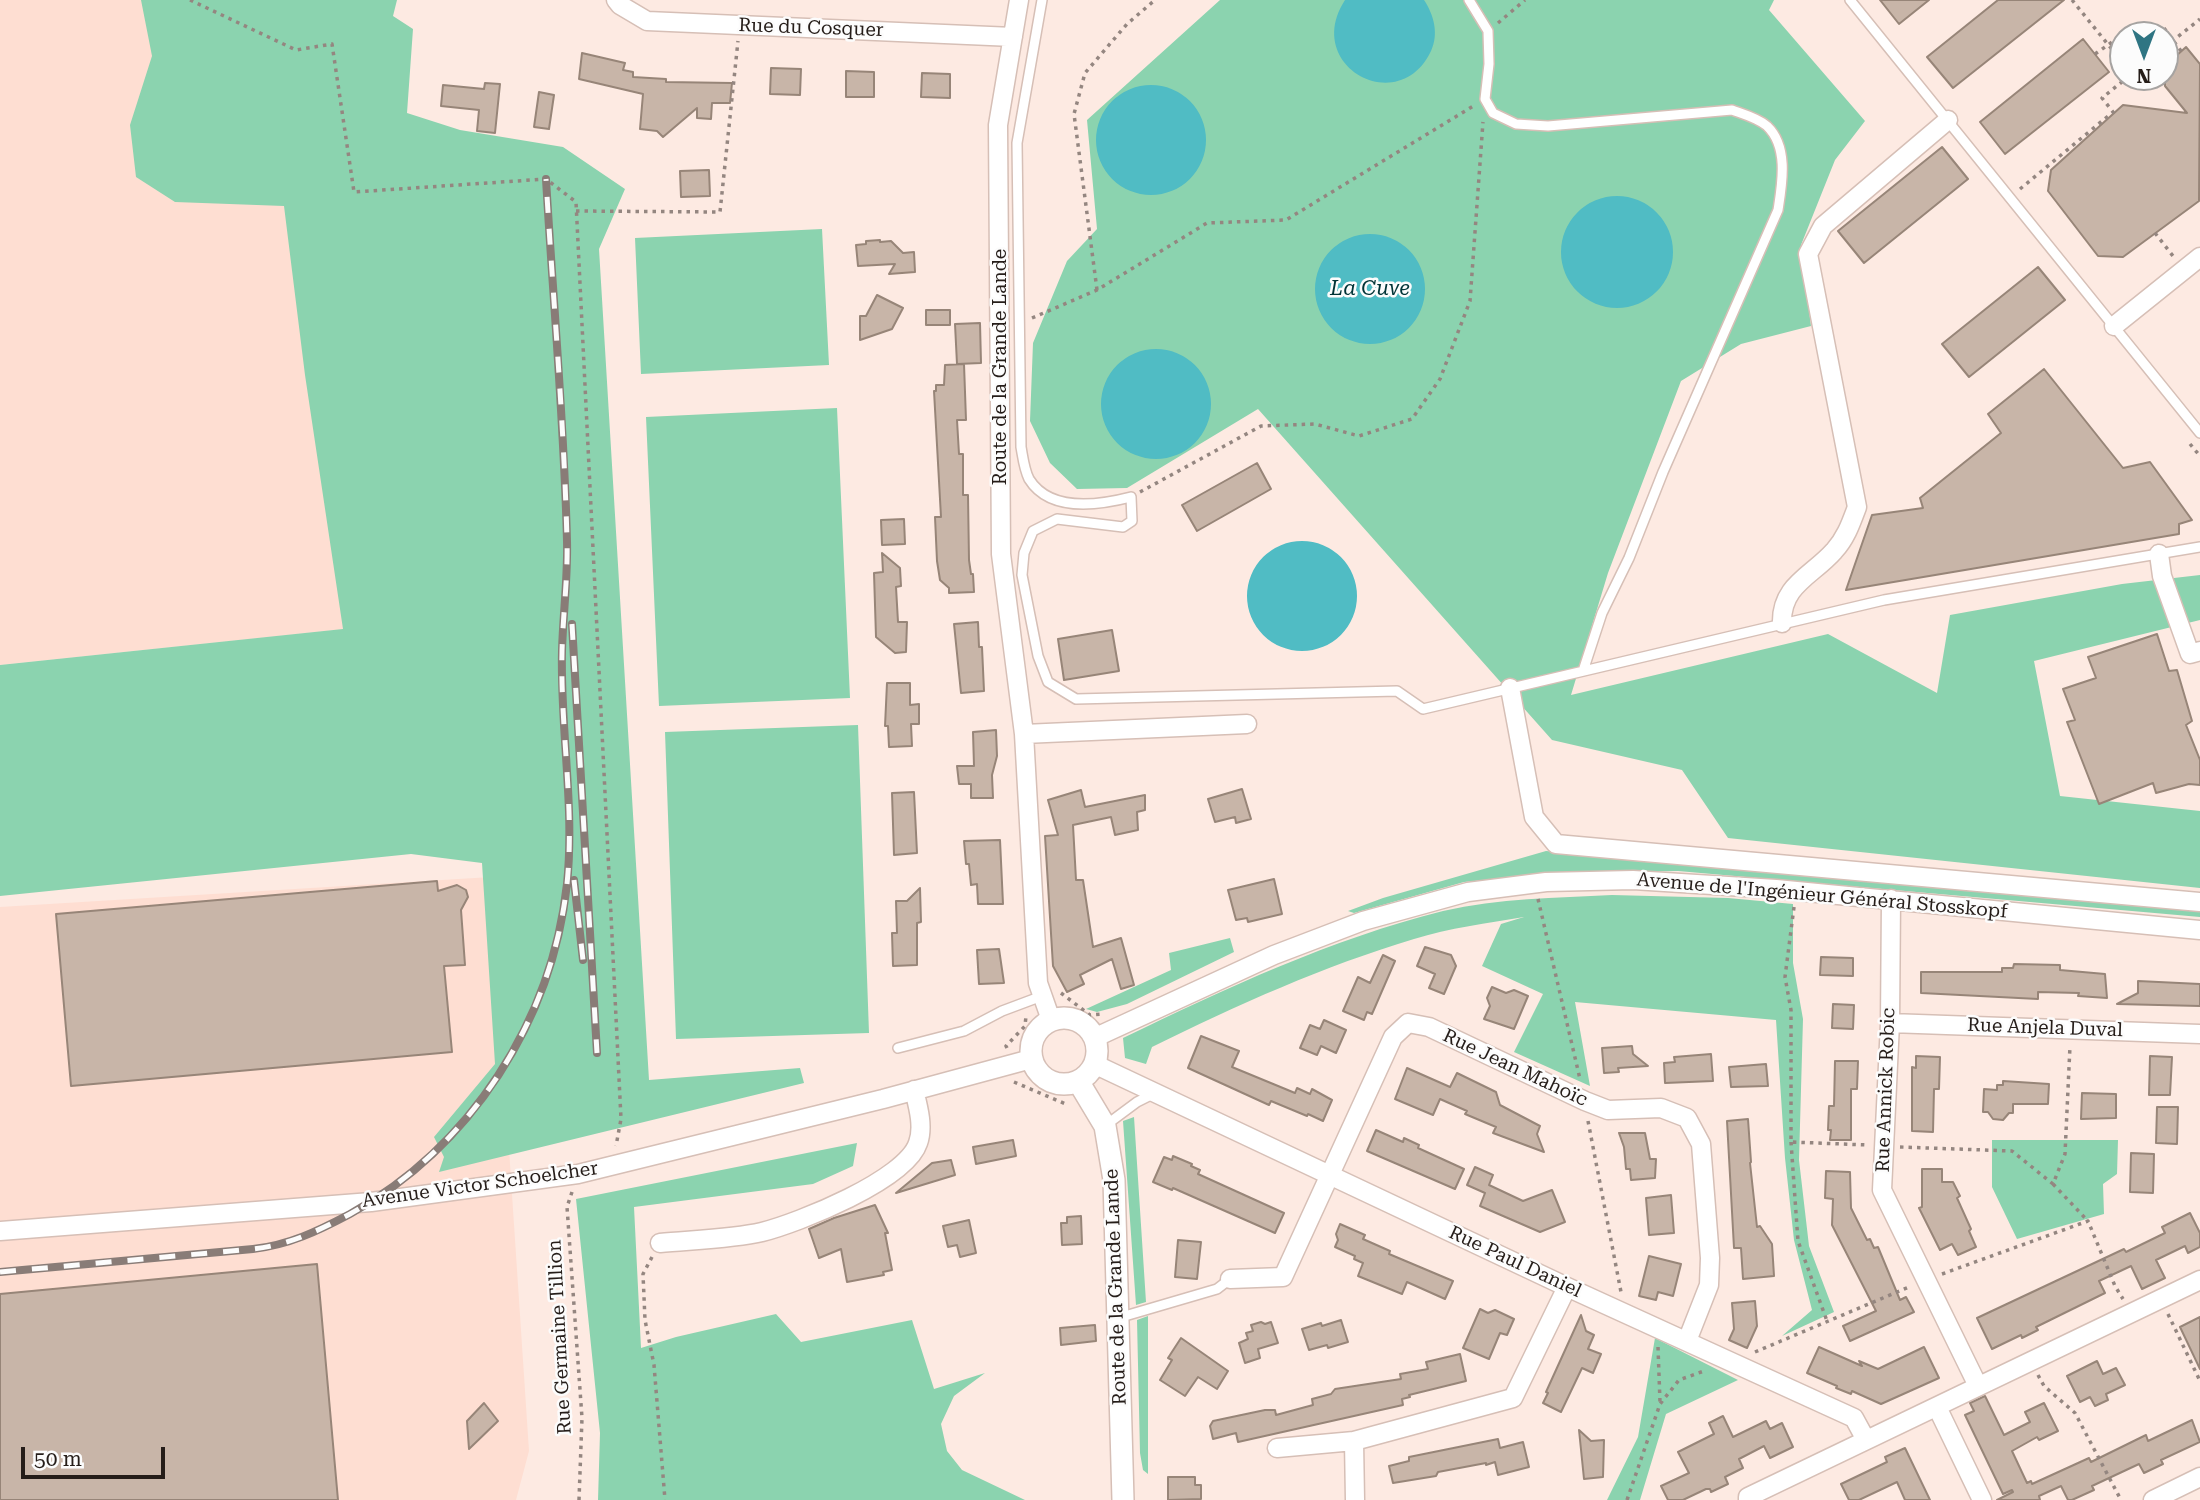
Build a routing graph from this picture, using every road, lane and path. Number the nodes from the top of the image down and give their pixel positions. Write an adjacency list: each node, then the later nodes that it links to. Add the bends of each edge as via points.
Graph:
1 (190, 0): 23 (path, via 296,50 332,44 354,192 546,179 576,202)
2 (616, 0): 11 (street, Rue du Cosquer, via 647,22)
3 (1019, 0): 14 (street, Route de la Grande Lande)
4 (1042, 0): 28 (lane, via 1017,143)
5 (1155, 0): 27 (path, via 1127,24 1085,73 1074,114)
6 (1469, 0): 12 (lane)
7 (1525, 0): 12 (path)
8 (1850, 0): 21 (lane)
9 (2072, 0): 15 (path)
10 (2199, 22): 13 (path)
11 (740, 25): 14 (street, Rue du Cosquer); 23 (path, via 720,212)
12 (1488, 31): 20 (lane)
13 (2179, 36)
14 (1013, 37): 39 (street, Route de la Grande Lande, via 998,125 1001,554)
15 (2108, 45): 18 (path)
16 (2179, 48): 17 (path)
17 (2181, 51)
18 (2095, 54)
19 (2111, 91): 22 (path, via 2102,98 2113,112)
20 (1485, 99): 27 (path, via 1286,220 1207,223); 31 (path, via 1470,300 1440,379 1412,419 1359,436 1315,424 1261,426); 36 (lane, via 1493,113 1516,124 1548,126 1732,110 1768,127 1784,174 1778,210 1602,613)
21 (1948, 120): 22 (lane); 34 (street, via 1823,226 1808,254 1857,507 1849,531 1834,551 1792,588 1782,608)
22 (2009, 197): 29 (lane)
23 (576, 211): 60 (path, via 621,1119)
24 (2155, 233): 26 (path)
25 (2200, 257): 26 (street)
26 (2184, 270): 29 (street)
27 (1097, 290): 28 (path)
28 (1021, 323): 31 (lane, via 1021,447 1030,481 1041,492 1072,502 1103,504)
29 (2114, 326): 30 (lane)
30 (2200, 433)
31 (1132, 497): 37 (lane, via 1132,521 1123,527 1057,519 1033,531 1024,552 1022,575 1038,656 1048,682 1076,699 1396,691 1423,709)
32 (2200, 547): 33 (lane)
33 (2159, 554): 34 (lane, via 1884,600); 35 (street, via 2162,576 2190,654)
34 (1782, 623): 36 (lane)
35 (2200, 651)
36 (1583, 671): 37 (lane)
37 (1510, 688): 43 (street, via 1534,817 1556,844)
38 (1247, 724): 39 (street)
39 (1024, 734): 45 (street, Route de la Grande Lande)
40 (1535, 884): 41 (street, Avenue de l'Ingénieur Général Stosskopf, via 1633,880); 48 (street, Avenue de l'Ingénieur Général Stosskopf, via 1468,892 1363,921 1274,955); 56 (path)
41 (1796, 891): 42 (street, Avenue de l'Ingénieur Général Stosskopf); 58 (path, via 1785,977 1791,1010)
42 (1891, 899): 44 (street, Avenue de l'Ingénieur Général Stosskopf); 46 (street, Rue Annick Robic)
43 (2200, 902)
44 (2200, 930)
45 (1041, 1005): 48 (street); 48 (path, via 1059,992 1090,1015 1107,1013); 50 (lane, via 1002,1011 964,1031); 51 (street, via 1038,1029); 51 (path, via 1006,1045)
46 (1890, 1023): 47 (street, Rue Anjela Duval); 59 (street, Rue Annick Robic)
47 (2070, 1029): 49 (street, Rue Anjela Duval); 63 (path, via 2065,1154)
48 (1102, 1034): 52 (street)
49 (2200, 1034)
50 (898, 1048)
51 (1023, 1061): 53 (street, via 1049,1081); 53 (path, via 1014,1083 1072,1107); 54 (street, Avenue Victor Schoelcher)
52 (1094, 1064): 53 (street); 55 (street, Rue Paul Daniel)
53 (1082, 1088): 57 (street, Route de la Grande Lande)
54 (914, 1090): 60 (street, Avenue Victor Schoelcher); 66 (street, via 921,1133 918,1146 881,1180 820,1211 761,1232)
55 (1155, 1093): 57 (lane); 62 (street, Rue Paul Daniel)
56 (1585, 1101): 62 (street, Rue Jean Mahoïc, via 1429,1027 1408,1023 1393,1037); 71 (path); 77 (street, Rue Jean Mahoïc, via 1608,1110 1661,1108 1687,1118 1701,1144 1709,1285)
57 (1105, 1126): 74 (street, Route de la Grande Lande, via 1114,1180)
58 (1791, 1142): 59 (path); 75 (path, via 1798,1241)
59 (1884, 1146): 63 (path, via 2012,1151); 68 (street, Rue Annick Robic, via 1882,1190)
60 (612, 1165): 61 (street, Avenue Victor Schoelcher)
61 (578, 1174): 65 (street, Avenue Victor Schoelcher, via 371,1202); 89 (path, Rue Germaine Tillion, via 566,1207 582,1418)
62 (1331, 1175): 67 (street, via 1283,1277); 70 (street, Rue Paul Daniel)
63 (2053, 1184): 64 (path)
64 (2088, 1221): 68 (path); 73 (path, via 2115,1286)
65 (0, 1231)
66 (660, 1243): 90 (path, via 643,1274)
67 (1230, 1279): 74 (lane, via 1217,1289)
68 (1927, 1279): 75 (path); 82 (street, Rue Annick Robic)
69 (2200, 1280): 72 (street)
70 (1566, 1287): 76 (street, Rue Paul Daniel); 86 (street, via 1513,1398)
71 (1621, 1293)
72 (2161, 1299): 73 (street); 81 (path)
73 (2132, 1312): 78 (street)
74 (1118, 1318): 91 (street, Route de la Grande Lande)
75 (1827, 1321): 79 (path, via 1752,1353)
76 (1648, 1323): 77 (street, Rue Paul Daniel); 83 (path, via 1658,1348)
77 (1687, 1341): 79 (street, Rue Paul Daniel)
78 (2030, 1361): 82 (street); 96 (path, via 2044,1387 2075,1413)
79 (1744, 1368): 85 (street, Rue Paul Daniel, via 1854,1418)
80 (1710, 1369): 83 (path, via 1679,1380)
81 (2200, 1381)
82 (1978, 1386): 84 (street)
83 (1660, 1404): 93 (path)
84 (1937, 1407): 85 (street); 95 (street)
85 (1866, 1440): 94 (street)
86 (1354, 1441): 87 (street); 92 (street)
87 (1277, 1448)
88 (2200, 1477): 97 (street)
89 (579, 1500)
90 (665, 1500)
91 (1123, 1500)
92 (1356, 1500)
93 (1627, 1500)
94 (1748, 1500)
95 (1982, 1500)
96 (2120, 1500)
97 (2153, 1500)

